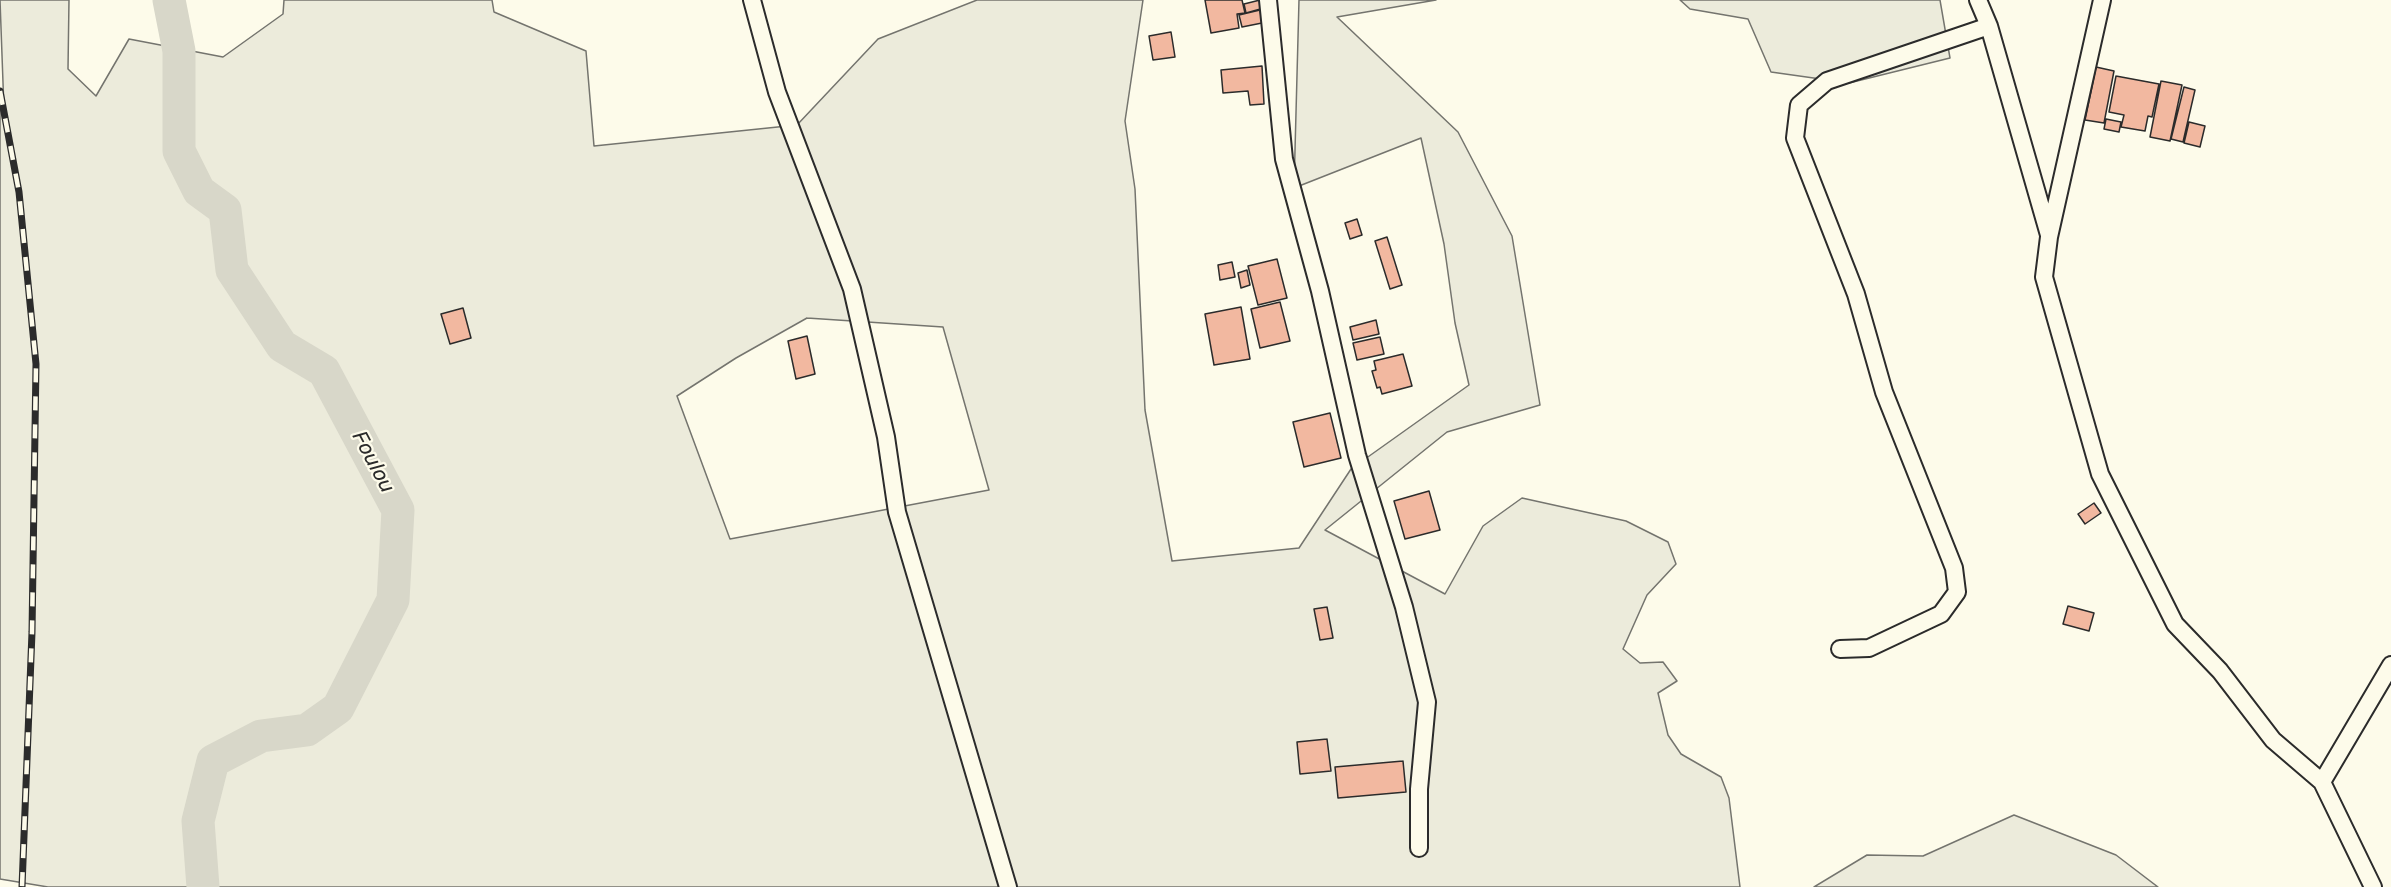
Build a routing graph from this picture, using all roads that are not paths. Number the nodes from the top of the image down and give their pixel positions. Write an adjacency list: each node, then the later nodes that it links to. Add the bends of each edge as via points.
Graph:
1 (752, 0): 11 (street, via 777,92 852,289 886,436 897,512)
2 (1268, 0): 10 (street, via 1284,159 1358,455 1428,702 1419,789)
3 (1978, 0): 5 (street)
4 (2102, 0): 6 (street)
5 (1989, 26): 6 (street); 7 (street, via 1827,81 1799,105 1795,138 1856,294 1884,392 1954,568 1957,592 1941,614 1869,648)
6 (2049, 237): 9 (street, via 2044,277 2100,474 2175,624 2220,671 2273,740)
7 (1840, 649)
8 (2391, 666): 9 (street)
9 (2322, 782): 12 (street)
10 (1419, 848)
11 (1008, 887)
12 (2373, 887)

